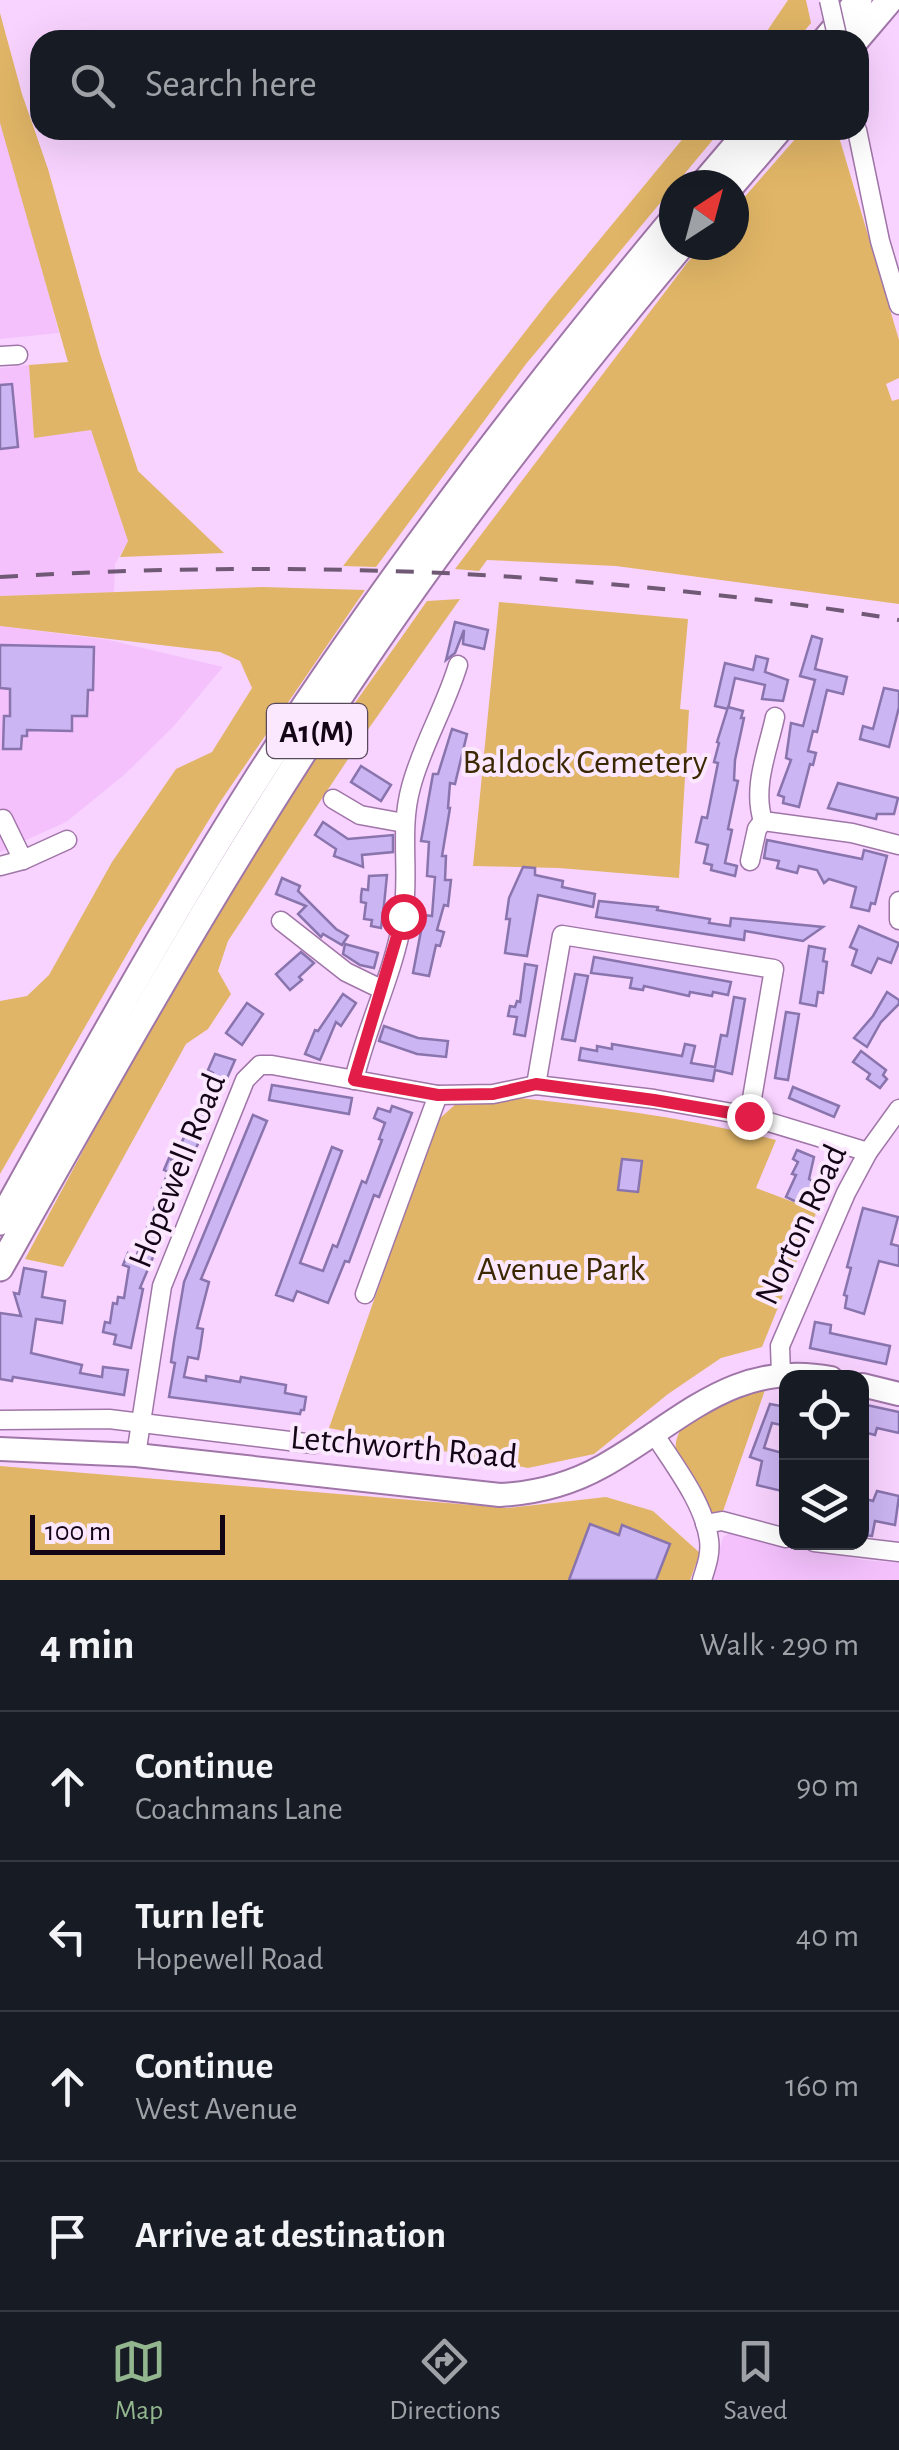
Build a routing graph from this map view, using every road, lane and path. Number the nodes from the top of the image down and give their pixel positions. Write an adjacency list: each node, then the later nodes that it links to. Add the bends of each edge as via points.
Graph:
1 (829, 0): 5 (street, bridge)
2 (859, 0): 4 (highway)
3 (890, 0): 6 (highway)
4 (834, 30)
5 (836, 30)
6 (864, 30)
7 (740, 140): 10 (highway)
8 (770, 140): 11 (highway)
9 (859, 140): 14 (street)
10 (715, 170)
11 (745, 170)
12 (659, 236): 36 (highway, A1(M), via 436,516 342,650 175,911)
13 (670, 260): 37 (highway, A1(M), via 522,444 362,662 195,924)
14 (899, 304)
15 (458, 665): 20 (street, via 412,783)
16 (775, 717): 19 (street, via 760,782)
17 (333, 800): 20 (street, via 360,815)
18 (3, 819): 23 (street)
19 (763, 821): 22 (street); 24 (street)
20 (404, 823): 29 (street, via 403,916)
21 (66, 840): 23 (street)
22 (899, 845)
23 (22, 860): 25 (street)
24 (750, 861)
25 (0, 866)
26 (899, 902): 27 (street)
27 (899, 920)
28 (282, 922): 29 (street, via 346,972)
29 (382, 988): 30 (street)
30 (354, 1080): 32 (street, Hopewell Road); 44 (street, Hopewell Road, via 272,1064 249,1074 162,1286)
31 (536, 1084): 32 (street, Hopewell Road, via 493,1094); 34 (street, Hopewell Road); 34 (street, via 562,936 774,969)
32 (438, 1095): 38 (street)
33 (899, 1108): 35 (street, Norton Road)
34 (749, 1116): 35 (street, Hopewell Road)
35 (868, 1152): 39 (street, Norton Road, via 784,1336)
36 (0, 1222)
37 (4, 1262)
38 (365, 1294)
39 (780, 1370)
40 (779, 1375): 45 (main road, Letchworth Road, via 720,1391)
41 (869, 1386): 42 (main road)
42 (898, 1389)
43 (0, 1420): 44 (street, Letchworth Road)
44 (138, 1422): 46 (street, Letchworth Road); 48 (street)
45 (653, 1432): 48 (main road, Letchworth Road, via 576,1479 500,1495); 49 (street)
46 (314, 1444)
47 (0, 1449): 48 (main road, Letchworth Road)
48 (136, 1455)
49 (704, 1524): 50 (street, via 722,1521); 53 (street, via 710,1554)
50 (779, 1536)
51 (869, 1548): 52 (street)
52 (899, 1552)
53 (702, 1580)

